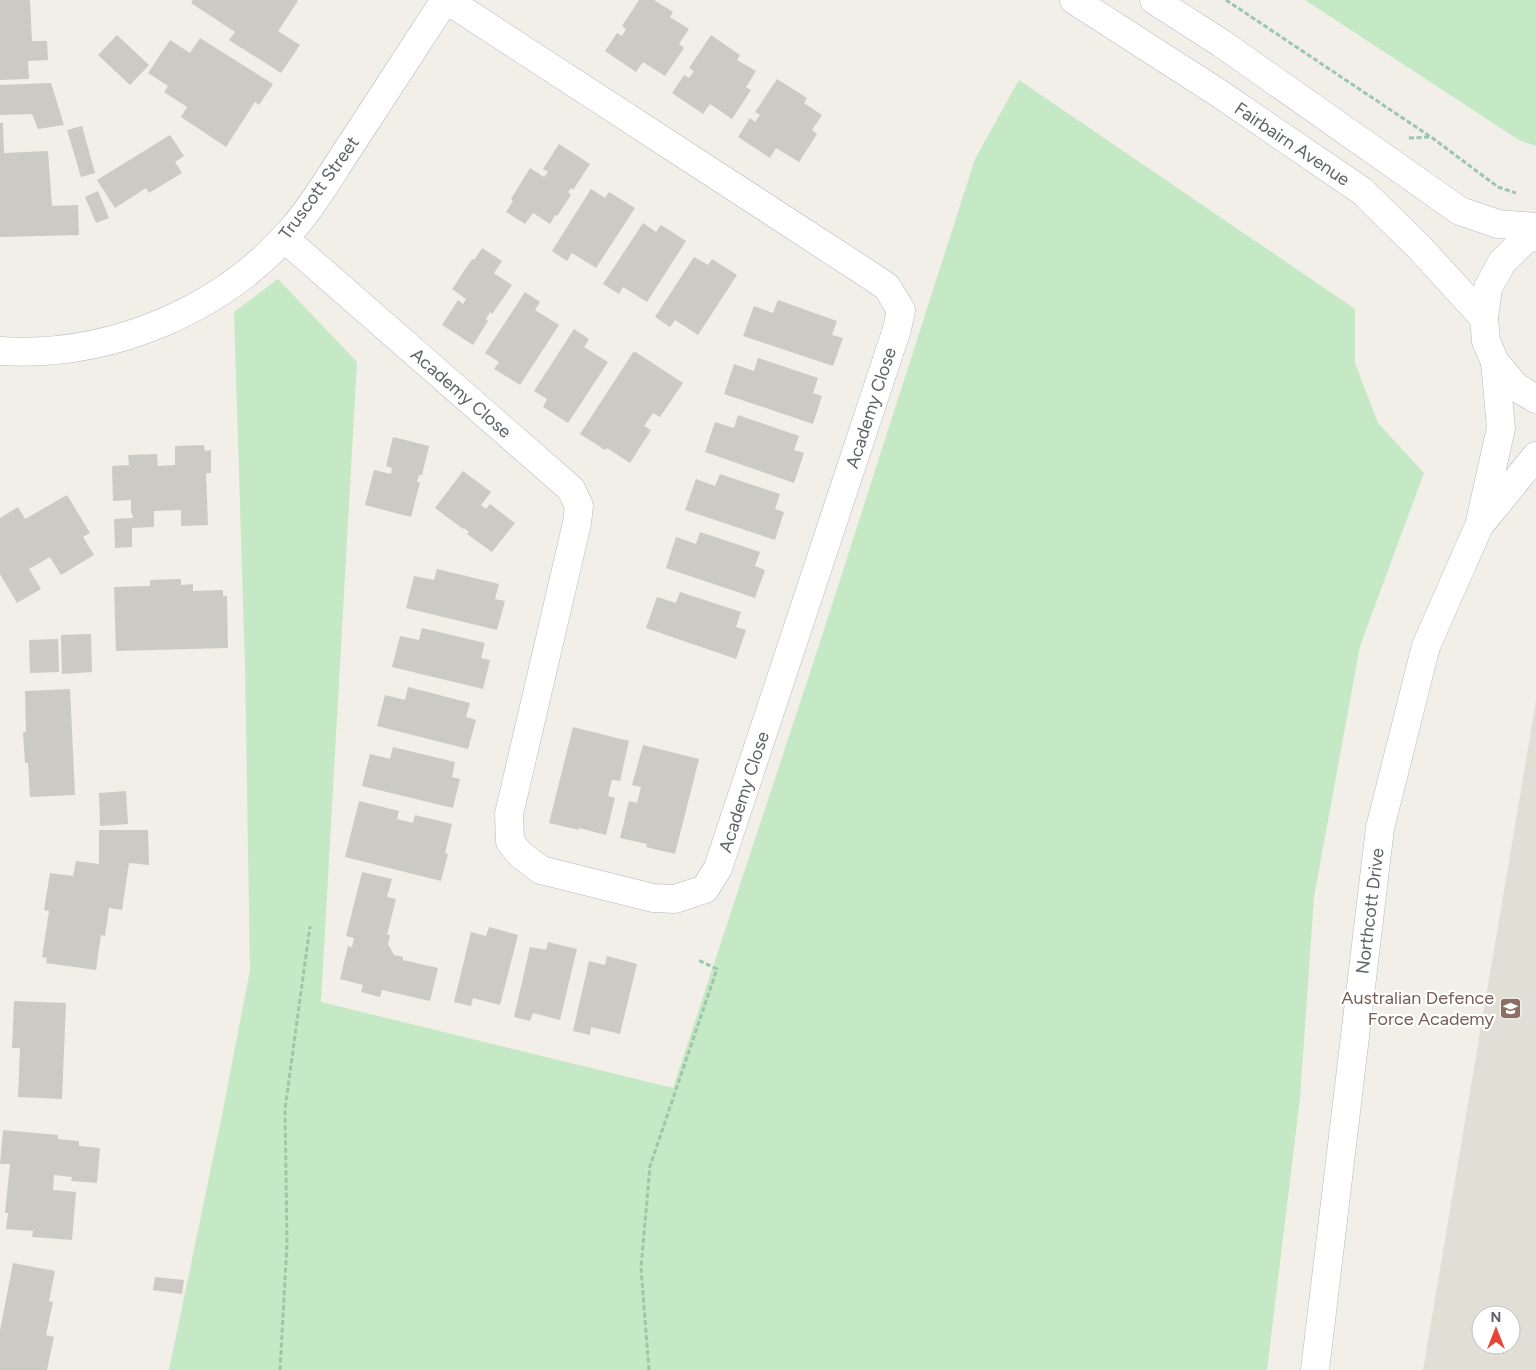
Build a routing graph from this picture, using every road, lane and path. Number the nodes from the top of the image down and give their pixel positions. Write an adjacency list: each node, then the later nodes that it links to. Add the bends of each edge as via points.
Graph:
1 (446, 0): 8 (street, Truscott Street, via 310,205); 8 (street, Academy Close, via 874,278 887,287 902,310 718,868 705,889 675,899 653,898 541,870 510,842 509,814 579,506 570,489)
2 (1074, 0): 9 (street, Fairbairn Avenue, via 1362,191)
3 (1154, 0): 6 (street, via 1460,211 1498,224)
4 (1226, 0): 5 (path, via 1430,137 1498,187)
5 (1520, 195)
6 (1536, 227)
7 (1536, 235): 9 (street, via 1524,241 1502,262 1488,288)
8 (284, 238): 10 (street, Truscott Street, via 226,288 160,324 70,349)
9 (1484, 318): 11 (street, via 1486,341)
10 (0, 351)
11 (1496, 362): 12 (street, via 1516,387); 14 (street, Northcott Drive, via 1501,428)
12 (1536, 399)
13 (1536, 456): 14 (street, Northcott Drive)
14 (1479, 526): 19 (street, Northcott Drive, via 1426,646 1380,828)
15 (310, 926): 17 (path, via 285,1109 287,1243)
16 (698, 960): 18 (path, via 716,969 650,1166 641,1268)
17 (280, 1370)
18 (649, 1370)
19 (1315, 1370)

